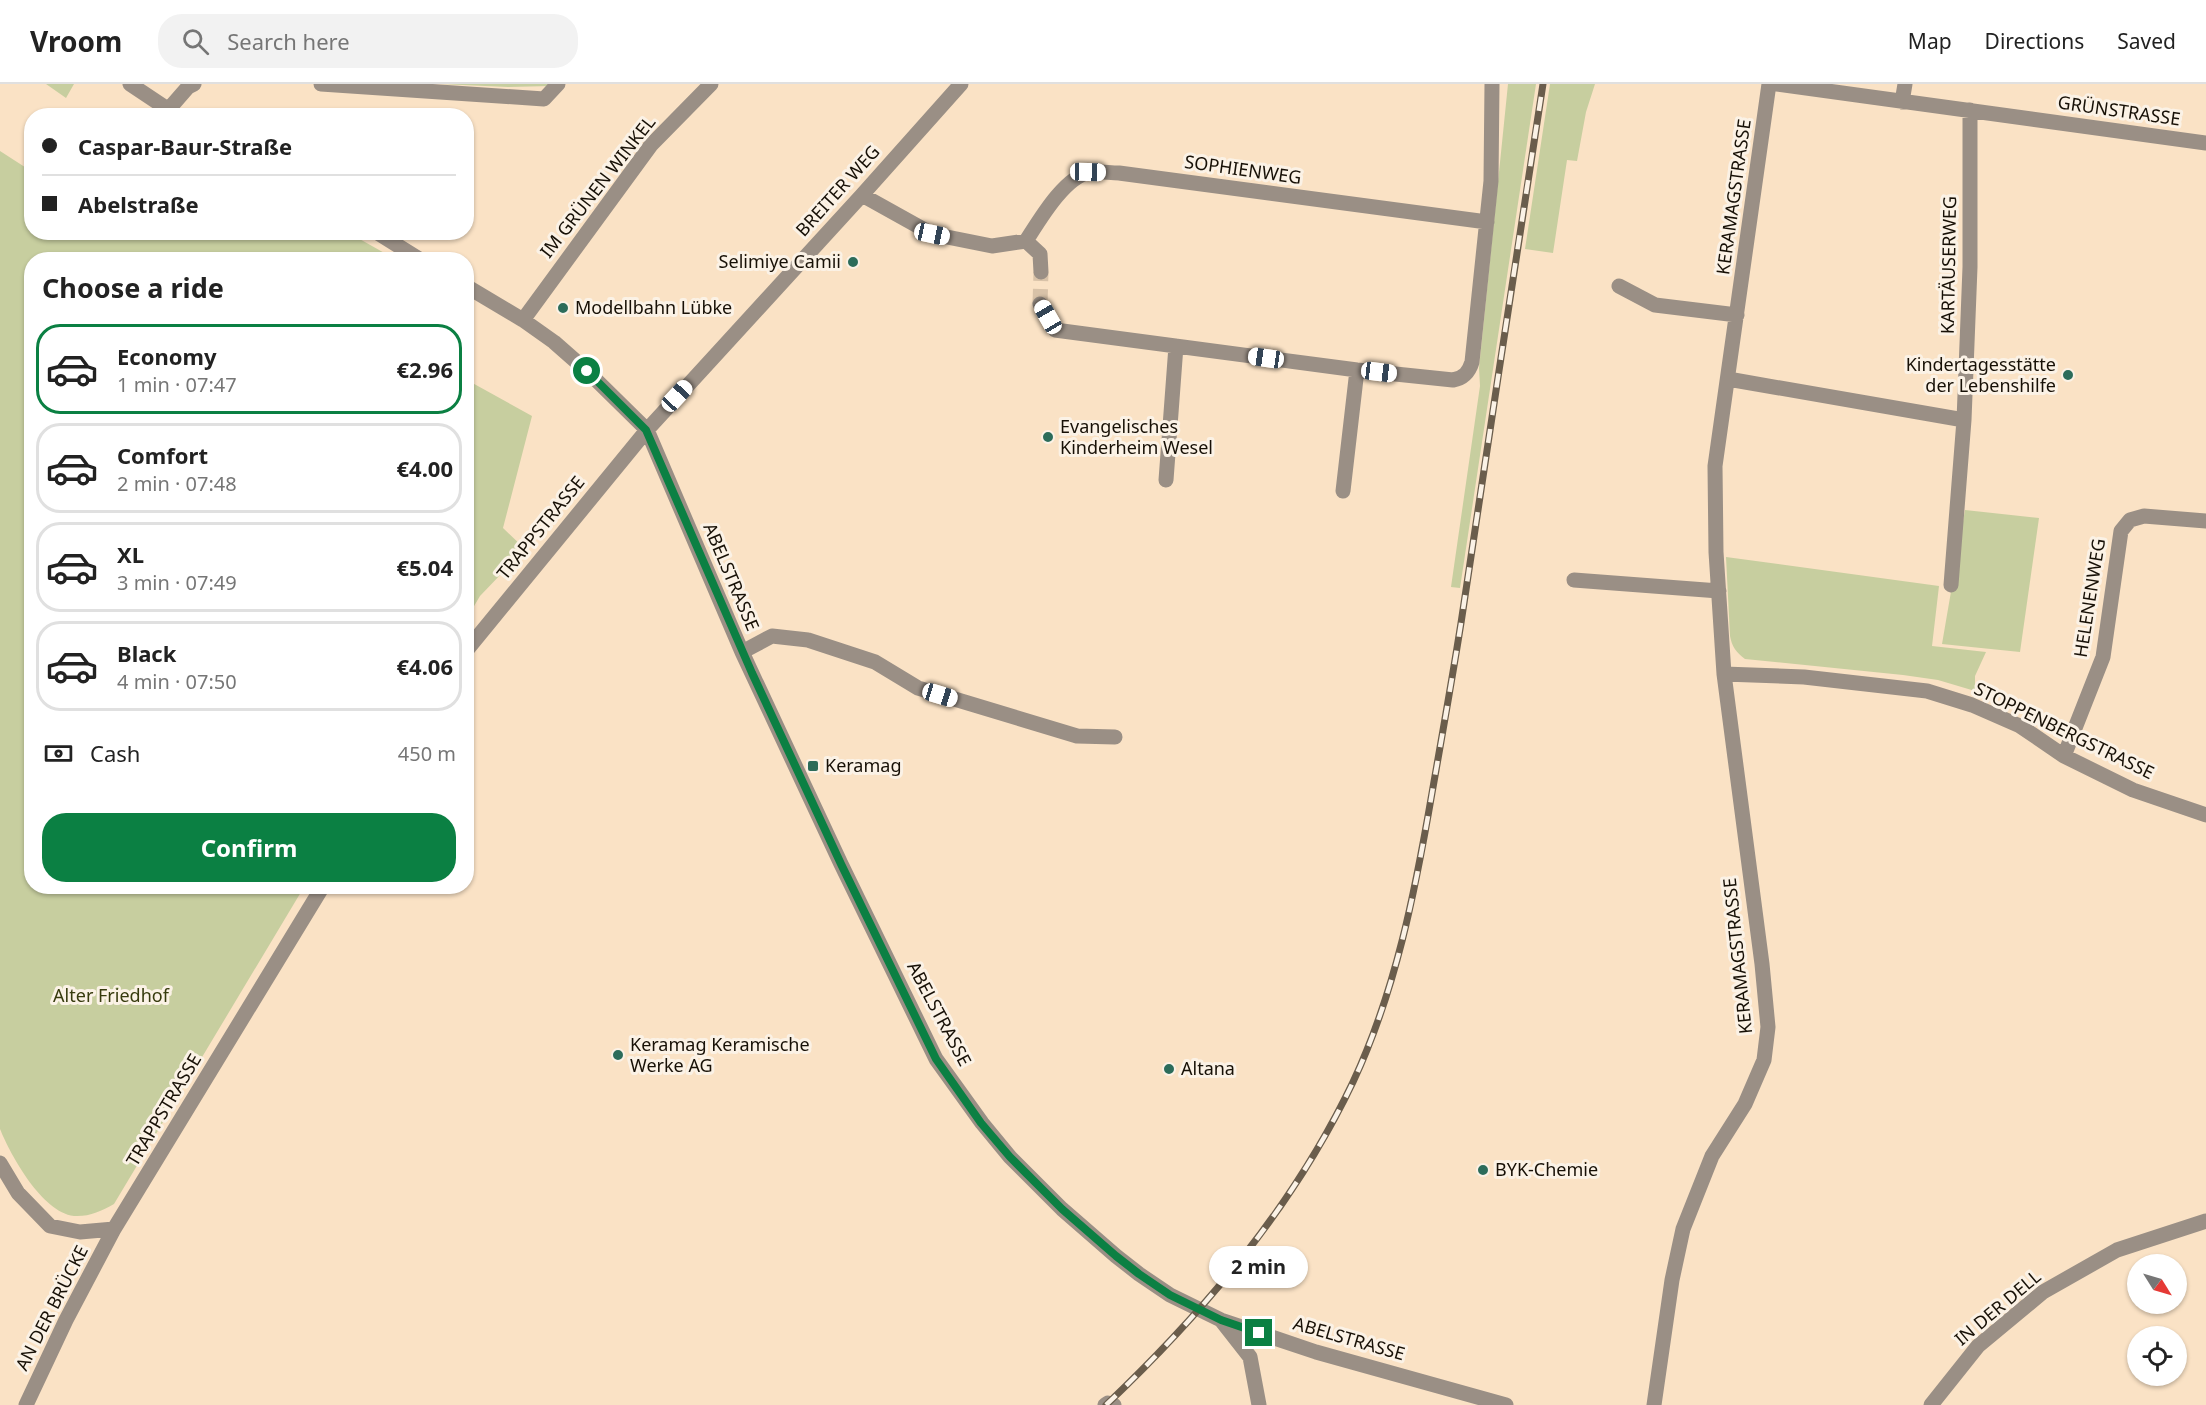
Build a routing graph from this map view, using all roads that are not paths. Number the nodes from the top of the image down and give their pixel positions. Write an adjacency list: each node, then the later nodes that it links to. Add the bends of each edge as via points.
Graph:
1 (130, 84): 12 (street)
2 (194, 84): 13 (street)
3 (321, 84): 4 (street, via 544,99)
4 (558, 84)
5 (711, 84): 26 (street, IM GRÜNEN WINKEL, via 651,145)
6 (961, 84): 16 (street, BREITER WEG)
7 (1492, 84): 17 (street, via 1491,181)
8 (1769, 84): 25 (street, KERAMAGSTRASSE)
9 (1777, 84): 11 (street, GRÜNSTRASSE)
10 (1905, 84): 11 (street)
11 (1902, 102): 14 (street, GRÜNSTRASSE)
12 (166, 108)
13 (176, 108)
14 (1970, 110): 15 (street, GRÜNSTRASSE); 30 (street, KARTÄUSERWEG, via 1970,267)
15 (2206, 143)
16 (862, 195): 19 (street, via 932,234 992,246); 31 (street, BREITER WEG)
17 (1486, 222): 19 (street, SOPHIENWEG, via 1088,172 1051,202); 28 (street, via 1469,370 1453,380)
18 (389, 240): 20 (street)
19 (1026, 242): 21 (street, via 1040,254)
20 (408, 252)
21 (1041, 272)
22 (1619, 286): 25 (street, via 1655,305)
23 (474, 291): 26 (street)
24 (1040, 304): 27 (street, via 1055,330)
25 (1737, 315): 29 (street, KERAMAGSTRASSE)
26 (523, 320): 31 (street, via 587,371)
27 (1176, 346): 28 (street); 32 (street)
28 (1357, 370): 33 (street)
29 (1728, 379): 30 (street); 37 (street, KERAMAGSTRASSE, via 1715,466)
30 (1964, 420): 36 (street, KARTÄUSERWEG)
31 (646, 430): 38 (street, TRAPPSTRASSE); 39 (street, ABELSTRASSE)
32 (1166, 480)
33 (1343, 491)
34 (2206, 521): 42 (street, HELENENWEG, via 2144,516 2130,520 2121,531 2103,657)
35 (1574, 580): 37 (street)
36 (1951, 585)
37 (1719, 591): 40 (street, KERAMAGSTRASSE)
38 (474, 641)
39 (742, 652): 41 (street, via 772,636 808,640 875,662 918,688 1077,736); 48 (street, ABELSTRASSE, via 936,1059 981,1123 1062,1209 1124,1262 1164,1291)
40 (1724, 674): 42 (street, STOPPENBERGSTRASSE, via 1804,677 1928,691 2010,722); 54 (street, KERAMAGSTRASSE, via 1768,1027 1764,1060 1745,1104 1712,1156 1683,1229)
41 (1115, 737)
42 (2064, 756): 43 (street, STOPPENBERGSTRASSE, via 2133,790)
43 (2206, 815)
44 (318, 894): 47 (street, TRAPPSTRASSE)
45 (0, 1163): 47 (street, via 18,1193 50,1226 80,1232)
46 (2206, 1221): 55 (street, IN DER DELL, via 2117,1250 2043,1292 1978,1346)
47 (114, 1229): 49 (street, AN DER BRÜCKE)
48 (1221, 1320): 52 (street, via 1250,1356); 53 (street, ABELSTRASSE, via 1316,1352)
49 (26, 1405)
50 (1105, 1405): 51 (street)
51 (1114, 1405)
52 (1259, 1405)
53 (1506, 1405)
54 (1654, 1405)
55 (1930, 1405)

